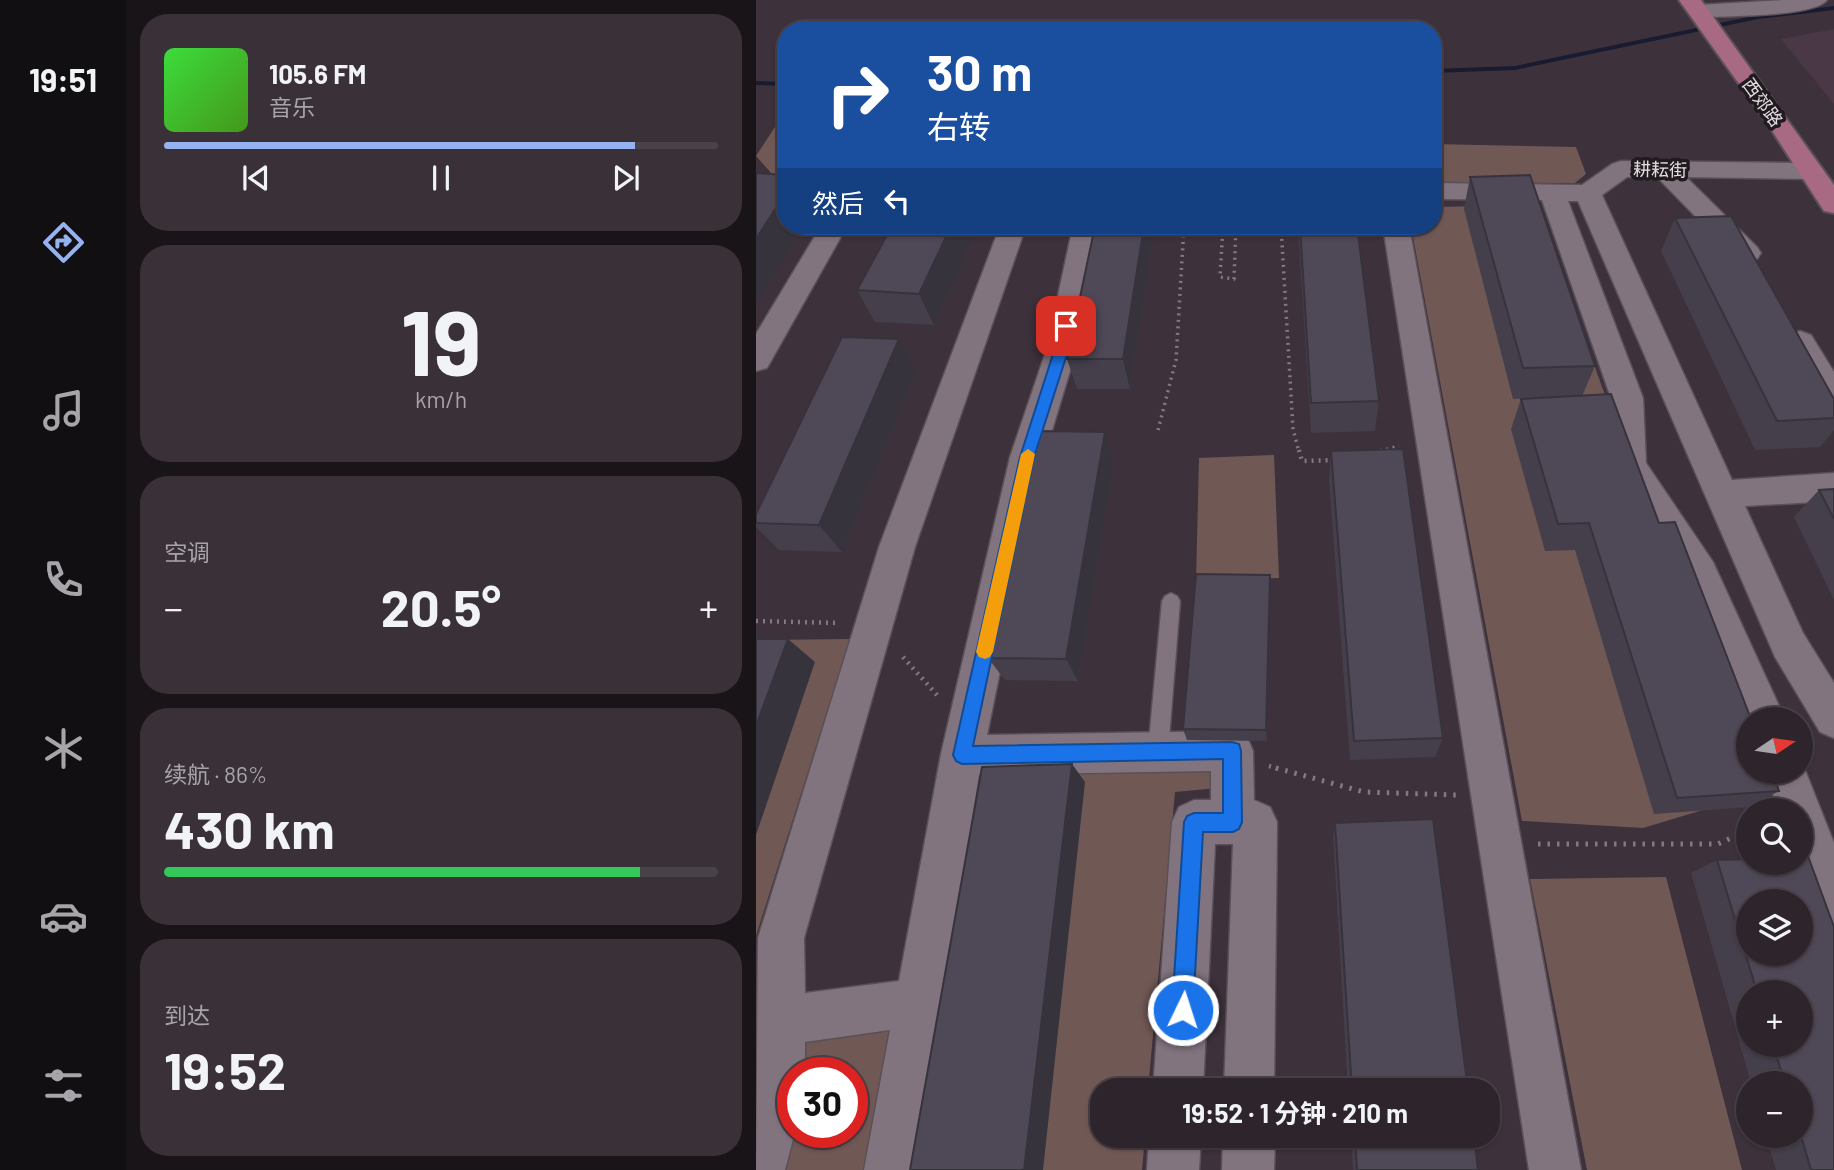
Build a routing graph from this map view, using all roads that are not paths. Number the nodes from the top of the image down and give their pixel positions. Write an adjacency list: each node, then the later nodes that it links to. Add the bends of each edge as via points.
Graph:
1 (1817, 0): 2 (street, via 1807,5)
2 (1694, 6): 4 (main road, 西郊路)
3 (1663, 169): 4 (street, 耕耘街); 7 (street, 耕耘街, via 1621,169); 13 (street, via 1743,246)
4 (1811, 171): 8 (main road, 西郊路)
5 (1442, 191): 6 (street)
6 (1552, 193): 7 (street); 20 (street, via 1627,398 1629,465 1700,573)
7 (1588, 193): 18 (street)
8 (1834, 205)
9 (829, 235): 15 (street)
10 (1010, 235): 28 (street, via 897,547 781,938)
11 (1084, 235): 23 (street, via 1061,351 1027,457)
12 (1397, 235): 37 (street)
13 (1764, 281)
14 (1785, 316): 16 (street)
15 (756, 360)
16 (1834, 398)
17 (1834, 487): 18 (street)
18 (1723, 494): 21 (street, via 1789,645)
19 (1171, 601): 22 (lane)
20 (1760, 707)
21 (1834, 719)
22 (1158, 752): 23 (street); 24 (street, via 1232,751)
23 (962, 755): 27 (street)
24 (1233, 822): 29 (street, via 1194,822); 30 (street, via 1255,822)
25 (1813, 847): 26 (street)
26 (1834, 903)
27 (919, 1002): 28 (street); 34 (street)
28 (768, 1021): 33 (street, via 780,1088)
29 (1179, 1078)
30 (1250, 1078)
31 (1174, 1148): 35 (street)
32 (1248, 1148): 36 (street)
33 (759, 1170)
34 (890, 1170)
35 (1173, 1170)
36 (1248, 1170)
37 (1555, 1170)

